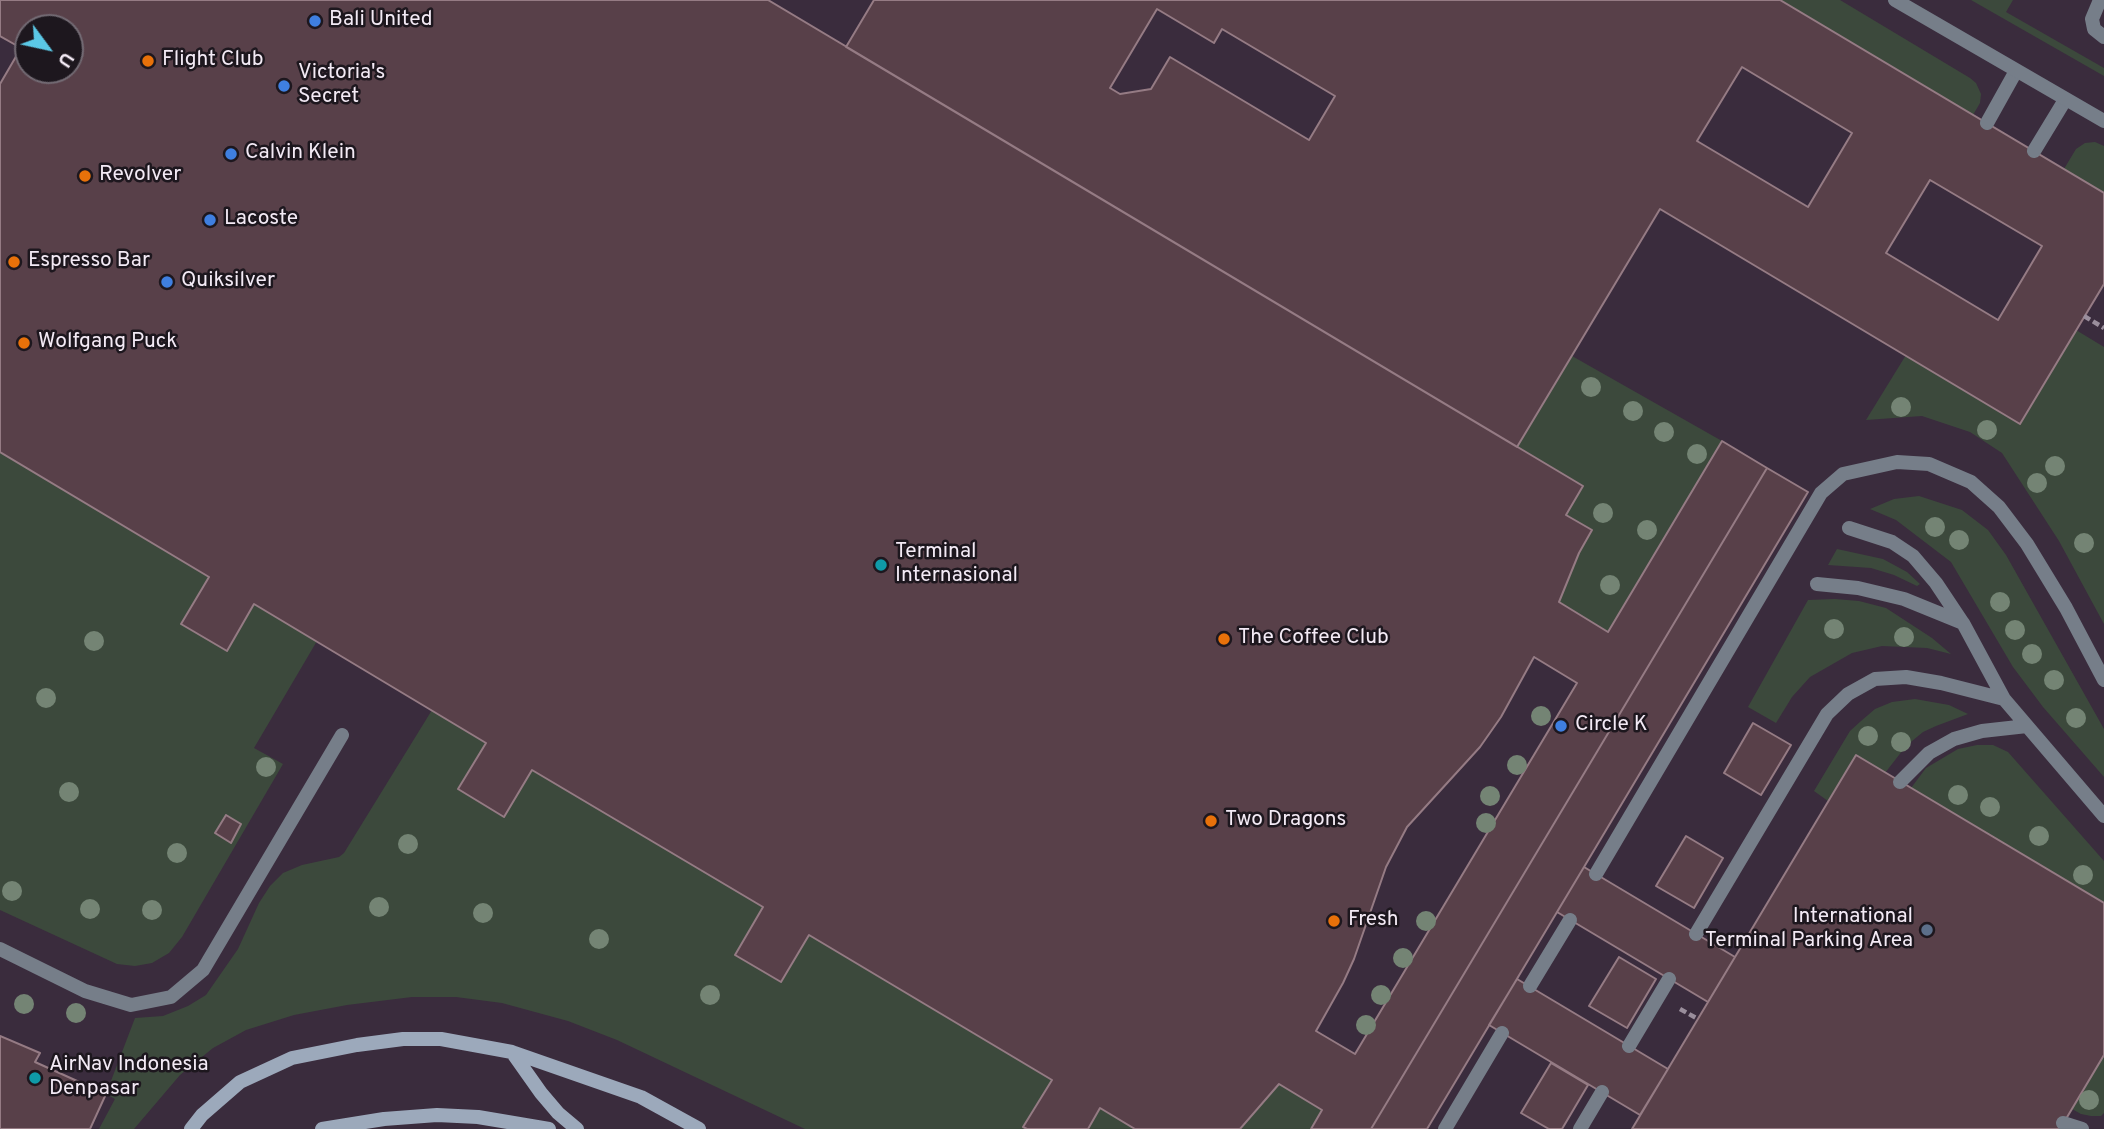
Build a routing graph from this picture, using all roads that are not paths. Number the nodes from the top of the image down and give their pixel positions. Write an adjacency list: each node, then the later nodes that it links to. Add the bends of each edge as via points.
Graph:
1 (1895, 0): 4 (street)
2 (2100, 0): 3 (street, via 2092,19 2094,29)
3 (2104, 37)
4 (2016, 71): 5 (street); 7 (street)
5 (2065, 100): 6 (street); 8 (street)
6 (2104, 121)
7 (1987, 123)
8 (2034, 151)
9 (1849, 528): 11 (street, via 1892,542 1913,556)
10 (1817, 584): 11 (street, via 1904,599)
11 (1963, 623): 13 (street)
12 (2104, 680): 18 (street, via 2027,544 2000,507 1971,482 1929,464 1897,462 1843,474 1821,493)
13 (2004, 699): 14 (street); 20 (street, via 1906,677 1875,679 1848,694 1827,714)
14 (2027, 726): 16 (street, via 1954,739 1929,753); 17 (street)
15 (342, 735): 21 (street, via 203,970 171,996 131,1005 85,991)
16 (1900, 782)
17 (2104, 816)
18 (1597, 874)
19 (1570, 920): 23 (street, bridge)
20 (1696, 934)
21 (0, 949)
22 (1669, 979): 25 (street)
23 (1530, 986)
24 (1502, 1032): 36 (street)
25 (1629, 1046)
26 (512, 1052): 30 (street, via 441,1039 403,1039 292,1058 240,1082); 34 (street, via 541,1093); 35 (street, via 641,1097)
27 (1602, 1092): 37 (street)
28 (478, 1117): 31 (street, via 397,1118); 32 (street); 33 (street)
29 (2063, 1123): 38 (street)
30 (191, 1129)
31 (322, 1129)
32 (496, 1129)
33 (550, 1129)
34 (577, 1129)
35 (699, 1129)
36 (1445, 1129)
37 (1580, 1129)
38 (2082, 1129)

